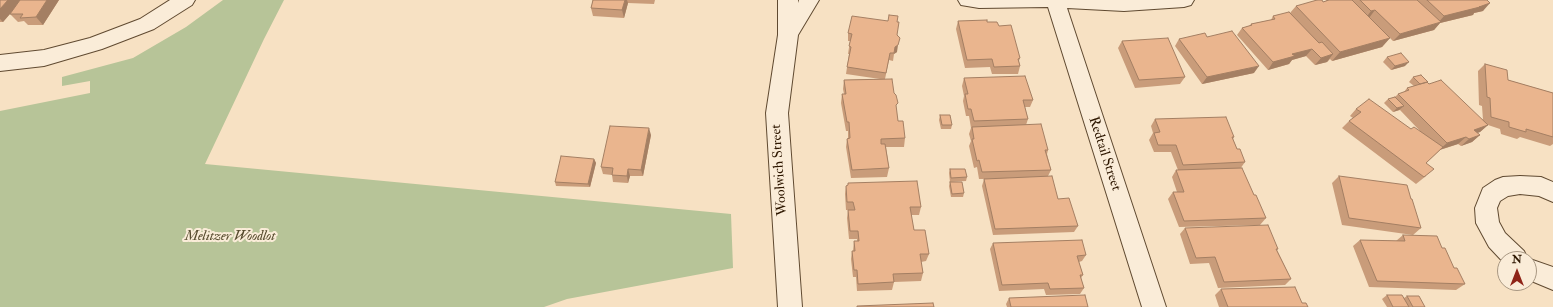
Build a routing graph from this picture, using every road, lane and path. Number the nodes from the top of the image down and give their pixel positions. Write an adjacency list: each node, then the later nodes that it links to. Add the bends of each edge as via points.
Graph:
1 (185, 0): 8 (street, via 147,24 95,44 44,58)
2 (788, 0): 7 (street, Woolwich Street)
3 (809, 0): 7 (street, Woolwich Street)
4 (968, 0): 5 (street)
5 (1055, 0): 6 (street, via 1124,4); 14 (street, Redtail Street)
6 (1184, 0)
7 (788, 34): 13 (street, Woolwich Street, via 776,113)
8 (0, 63)
9 (1553, 192): 10 (street, via 1520,185 1503,188 1491,196 1486,208 1488,223 1497,240)
10 (1508, 251)
11 (1537, 272): 12 (street)
12 (1553, 279)
13 (790, 307)
14 (1154, 307)

